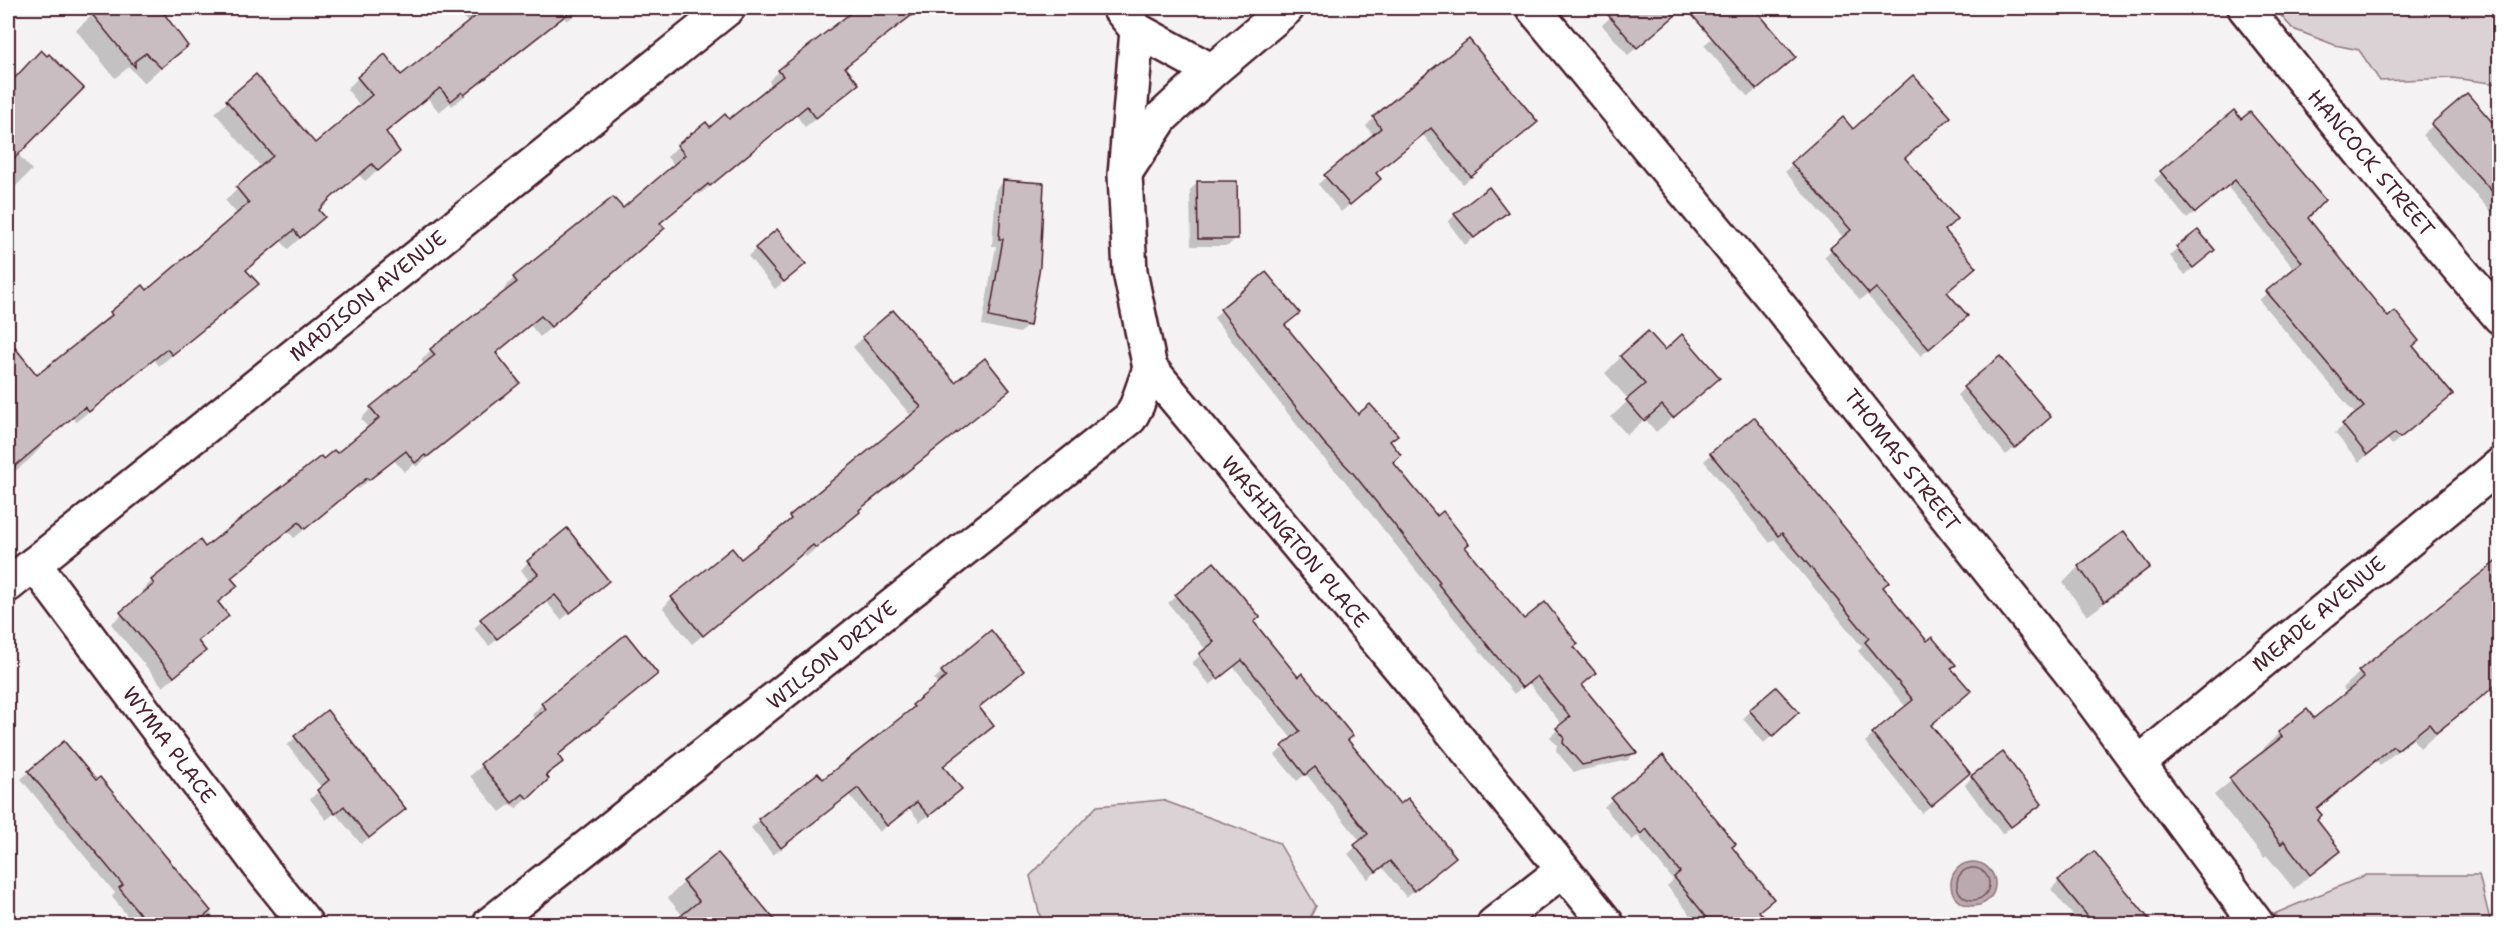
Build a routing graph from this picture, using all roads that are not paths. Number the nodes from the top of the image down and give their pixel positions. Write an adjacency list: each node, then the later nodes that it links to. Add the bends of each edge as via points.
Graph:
1 (729, 8): 11 (street, MADISON AVENUE)
2 (1287, 8): 6 (street)
3 (1533, 8): 13 (street, THOMAS STREET, via 1781,308)
4 (2245, 8): 8 (street, HANCOCK STREET)
5 (1128, 19): 6 (street); 7 (street, WASHINGTON PLACE)
6 (1212, 71): 7 (street, via 1162,117)
7 (1125, 174): 9 (street, WASHINGTON PLACE, via 1130,272)
8 (2499, 317)
9 (1150, 368): 14 (street, WASHINGTON PLACE); 16 (street, WILSON DRIVE, via 1130,418)
10 (2499, 465): 13 (street, MEADE AVENUE)
11 (34, 564): 12 (street, MADISON AVENUE); 15 (street, WYMA PLACE)
12 (8, 585)
13 (2139, 763): 19 (street, THOMAS STREET)
14 (1563, 870): 17 (street); 18 (street, WASHINGTON PLACE)
15 (306, 924)
16 (490, 924)
17 (1494, 924)
18 (1607, 924)
19 (2257, 924)

